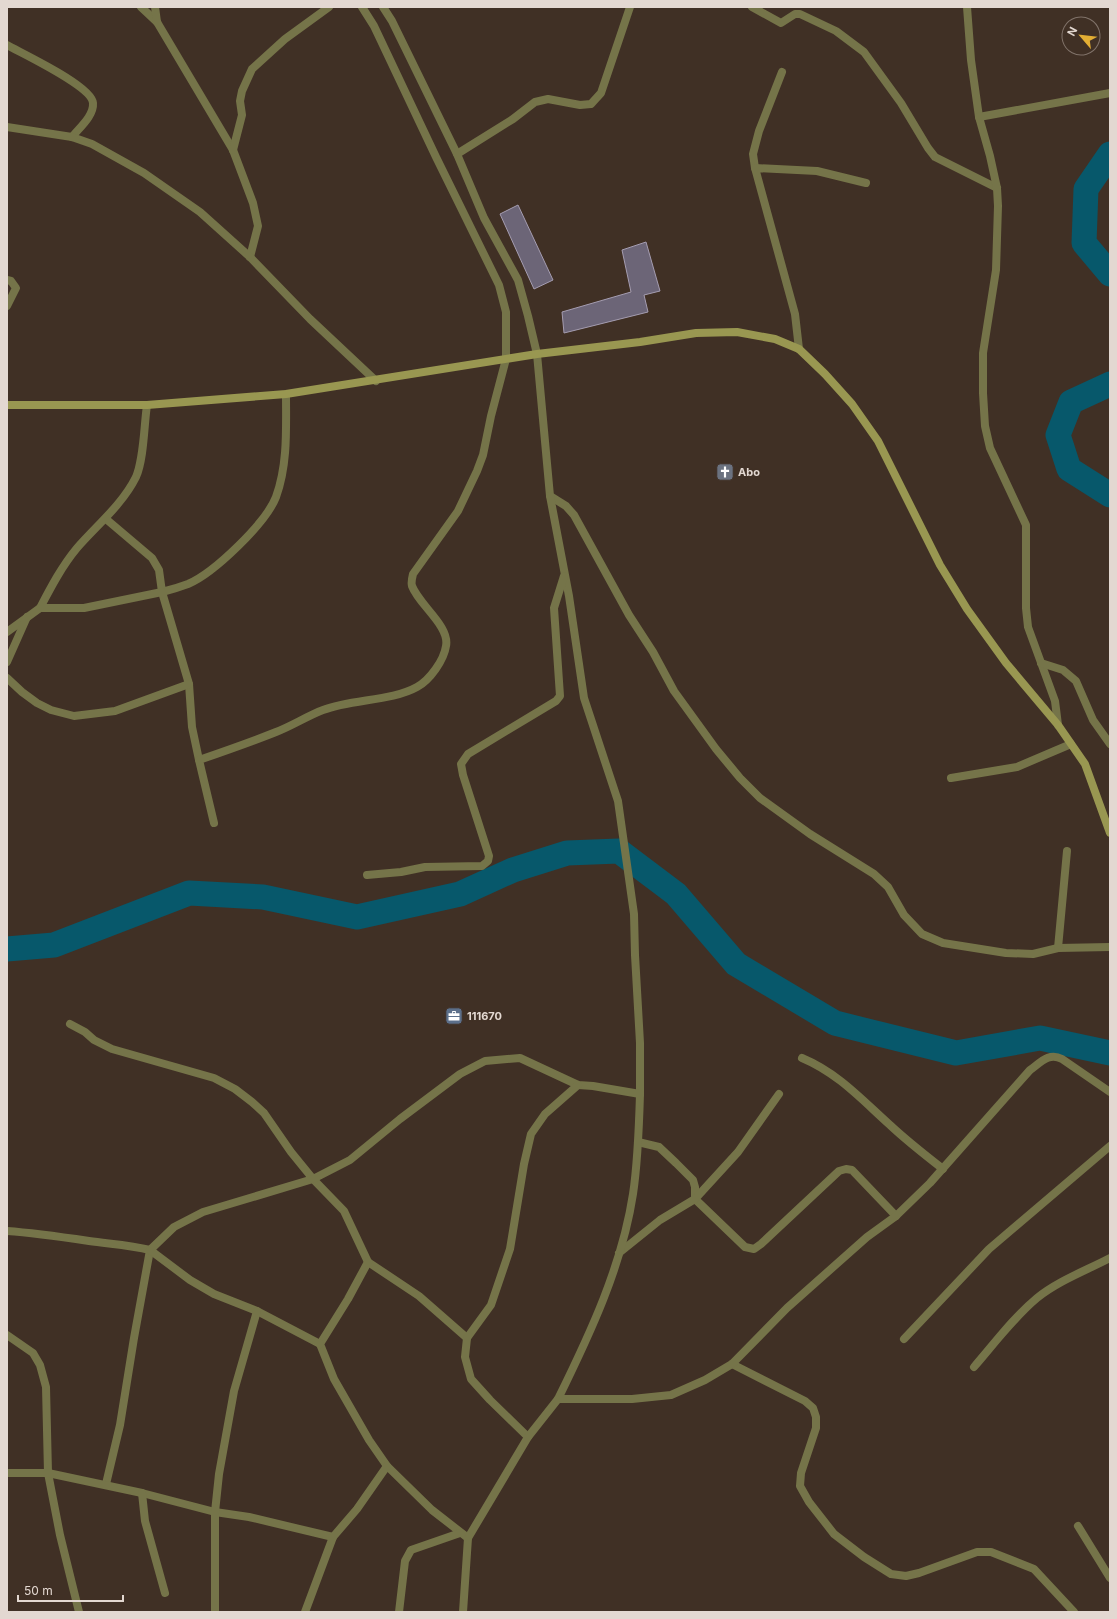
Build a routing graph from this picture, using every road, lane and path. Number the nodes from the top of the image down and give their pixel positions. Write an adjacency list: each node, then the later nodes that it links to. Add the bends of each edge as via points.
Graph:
1 (141, 7): 9 (street)
2 (155, 7): 9 (street)
3 (329, 7): 16 (street, via 285,39 252,69 242,91 242,115)
4 (362, 7): 26 (street, via 374,26 499,285 506,312)
5 (383, 7): 17 (street)
6 (630, 7): 17 (street, via 601,94 591,104 580,105 548,99 535,102)
7 (752, 7): 20 (street, via 781,23 795,14 806,16 836,31 864,52 901,103 935,157)
8 (968, 7): 13 (street, via 971,60)
9 (157, 22): 16 (street)
10 (7, 45): 15 (street, via 72,81 88,94 93,102 92,112)
11 (782, 72): 18 (street, via 759,132 753,154)
12 (1110, 93): 13 (street)
13 (979, 117): 20 (street)
14 (7, 127): 15 (street)
15 (72, 137): 21 (street, via 92,144 144,173 200,212)
16 (234, 150): 21 (street, via 253,203 258,226)
17 (457, 154): 25 (street, via 484,218 518,280)
18 (755, 168): 19 (street, via 817,171); 24 (street, via 795,314)
19 (866, 183)
20 (997, 188): 39 (street, via 996,270 983,353 985,426 990,448 1026,525 1028,627)
21 (250, 257): 27 (street, via 310,319)
22 (7, 280): 23 (street, via 16,288)
23 (7, 306)
24 (799, 349): 25 (main road, via 775,339 737,332 696,333); 42 (main road, via 852,404 878,441 940,565 967,609 1006,663)
25 (537, 354): 26 (main road); 31 (street)
26 (506, 359): 27 (main road); 45 (street, via 477,471 458,511 413,574 412,586 446,634 446,646 430,678 418,687 401,694 354,701 323,710 278,732)
27 (376, 381): 28 (main road)
28 (286, 394): 30 (main road); 34 (street, via 284,460 276,498 247,538 206,573 189,584)
29 (7, 405): 30 (main road)
30 (147, 405): 32 (street, via 141,460 136,477)
31 (550, 496): 33 (street); 52 (street, via 566,506 574,515 674,691 716,749 760,798 810,834 874,874 888,887 904,915 922,934 943,943 1006,953 1033,954)
32 (106, 519): 34 (street, via 152,558 159,570); 35 (street, via 58,573)
33 (564, 573): 50 (street, via 554,608 560,696 468,754 461,764 489,856 488,861 482,866 425,867); 57 (street, via 584,698 618,801 634,914)
34 (162, 592): 35 (street, via 84,608); 41 (street)
35 (40, 608): 36 (street)
36 (27, 616): 37 (street); 38 (street)
37 (7, 632)
38 (7, 662)
39 (1041, 663): 42 (street, via 1055,701); 44 (street, via 1063,670 1076,681 1093,720)
40 (7, 678): 41 (street, via 37,703 74,716 115,711)
41 (189, 684): 45 (street, via 192,727)
42 (1058, 725): 43 (main road)
43 (1071, 744): 46 (street, via 1017,767); 48 (main road, via 1085,764)
44 (1110, 744)
45 (199, 760): 47 (street)
46 (951, 778)
47 (214, 823)
48 (1110, 833)
49 (1067, 852): 52 (street)
50 (367, 875)
51 (1110, 947): 52 (street)
52 (1058, 948)
53 (70, 1024): 62 (street, via 112,1050 214,1078 235,1089 264,1113)
54 (802, 1058): 61 (street, via 837,1078)
55 (578, 1085): 57 (street); 62 (street, via 520,1058 485,1061 460,1074 350,1160); 72 (street, via 545,1114 531,1134 510,1249 491,1305)
56 (1110, 1092): 61 (street, via 1062,1059 1056,1056 1048,1057 1030,1070)
57 (640, 1094): 59 (street)
58 (779, 1094): 63 (street, via 738,1152)
59 (638, 1142): 63 (street, via 659,1147 676,1163 692,1180); 67 (street, via 632,1195)
60 (1110, 1146): 73 (street, via 989,1249)
61 (943, 1169): 64 (street)
62 (313, 1179): 66 (street, via 203,1212 174,1227); 69 (street, via 344,1211)
63 (695, 1198): 64 (street, via 745,1248 754,1249 839,1171 846,1169 852,1170); 67 (street, via 660,1220)
64 (896, 1216): 75 (street, via 867,1237 787,1308)
65 (7, 1231): 66 (street, via 39,1233)
66 (150, 1250): 70 (street, via 190,1280 214,1294); 82 (street, via 120,1425)
67 (619, 1253): 77 (street, via 600,1307)
68 (1110, 1258): 76 (street, via 1059,1284 1023,1310)
69 (368, 1262): 72 (street, via 419,1296); 74 (street)
70 (257, 1311): 74 (street); 84 (street, via 234,1391)
71 (7, 1335): 80 (street, via 33,1353 40,1364 46,1387)
72 (467, 1338): 78 (street, via 465,1357 471,1378)
73 (904, 1339)
74 (320, 1344): 79 (street, via 334,1379)
75 (732, 1364): 77 (street, via 706,1380 671,1395 632,1399); 96 (street, via 805,1401 813,1408 816,1428 801,1473 800,1486 834,1534 864,1557 890,1574 906,1576 977,1552 991,1552 1034,1570)
76 (974, 1367)
77 (558, 1399): 78 (street)
78 (528, 1437): 88 (street)
79 (387, 1466): 86 (street); 87 (street)
80 (48, 1472): 81 (street); 82 (street); 91 (street)
81 (7, 1473)
82 (106, 1484): 83 (street)
83 (142, 1493): 84 (street); 90 (street, via 145,1521)
84 (215, 1512): 87 (street, via 257,1518); 92 (street)
85 (1078, 1526): 89 (street)
86 (460, 1533): 88 (street); 94 (street, via 411,1550 404,1561)
87 (334, 1537): 93 (street)
88 (468, 1538): 95 (street)
89 (1110, 1578)
90 (165, 1594)
91 (79, 1612)
92 (214, 1612)
93 (306, 1612)
94 (399, 1612)
95 (463, 1612)
96 (1074, 1612)

